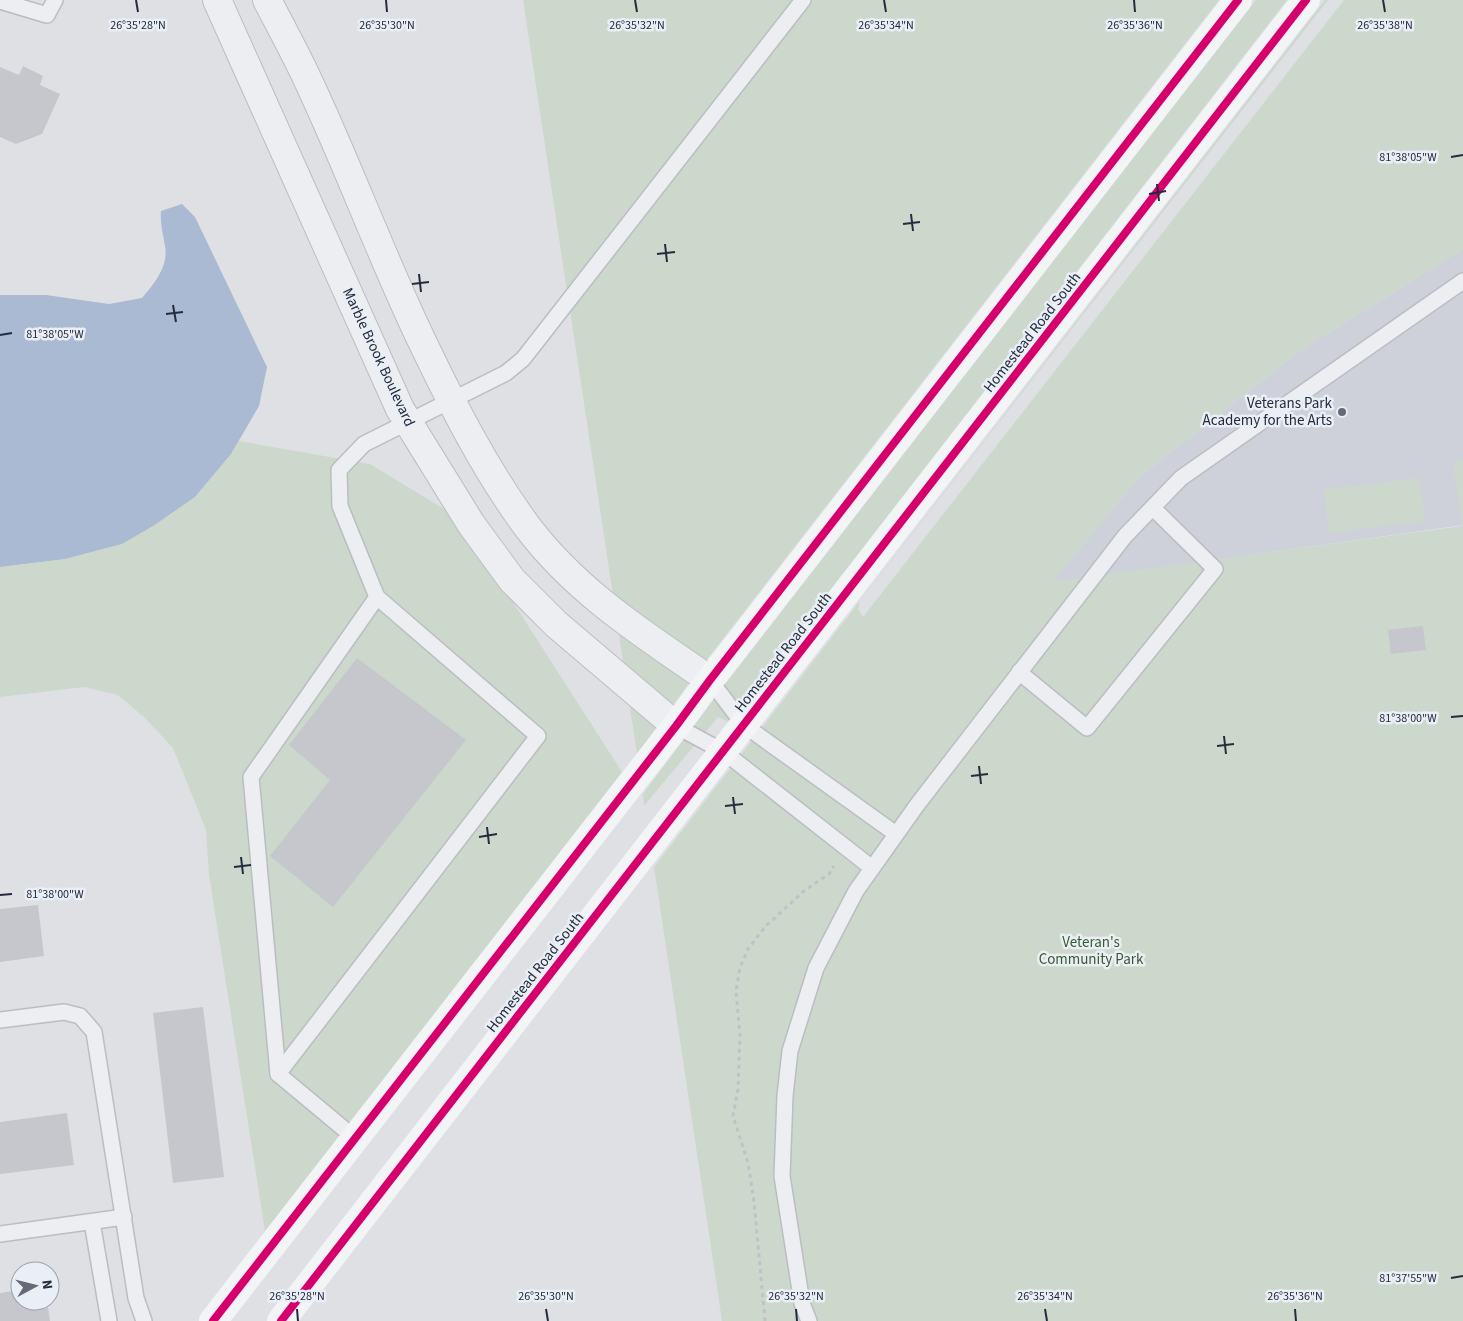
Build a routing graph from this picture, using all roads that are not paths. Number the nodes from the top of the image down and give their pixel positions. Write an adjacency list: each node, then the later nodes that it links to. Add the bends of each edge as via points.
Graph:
1 (55, 0): 7 (lane, via 47,14)
2 (217, 0): 10 (street, Marble Brook Boulevard)
3 (267, 0): 9 (street, via 305,74 399,293)
4 (803, 0): 9 (lane, via 523,359 506,373)
5 (1238, 0): 14 (main road)
6 (1306, 0): 16 (main road, Homestead Road South)
7 (0, 1)
8 (1463, 281): 11 (lane, via 1181,478)
9 (452, 401): 10 (lane); 14 (street, via 484,460 527,526 572,577 622,620)
10 (408, 423): 12 (lane, via 364,444 339,470 340,506); 15 (street, Marble Brook Boulevard, via 471,524 512,580 556,624)
11 (1154, 508): 13 (lane, via 1125,536); 13 (lane, via 1215,569 1087,728)
12 (377, 597): 21 (lane, via 251,778); 21 (lane, via 538,736)
13 (1019, 672): 18 (lane)
14 (710, 680): 15 (main road); 16 (lane)
15 (676, 726): 17 (lane); 22 (main road)
16 (744, 726): 17 (main road, Homestead Road South); 18 (lane)
17 (724, 752): 19 (lane); 29 (main road, Homestead Road South)
18 (896, 834): 19 (lane)
19 (872, 868): 30 (lane, via 856,891 816,968 790,1051 782,1176 802,1303)
20 (0, 1020): 23 (lane, via 64,1012 80,1016 94,1032)
21 (278, 1074): 22 (lane)
22 (356, 1138): 28 (main road)
23 (124, 1218): 24 (lane); 27 (lane, via 136,1298)
24 (92, 1222): 25 (lane); 26 (lane)
25 (0, 1234)
26 (109, 1321)
27 (144, 1321)
28 (213, 1321)
29 (281, 1321)
30 (809, 1321)

